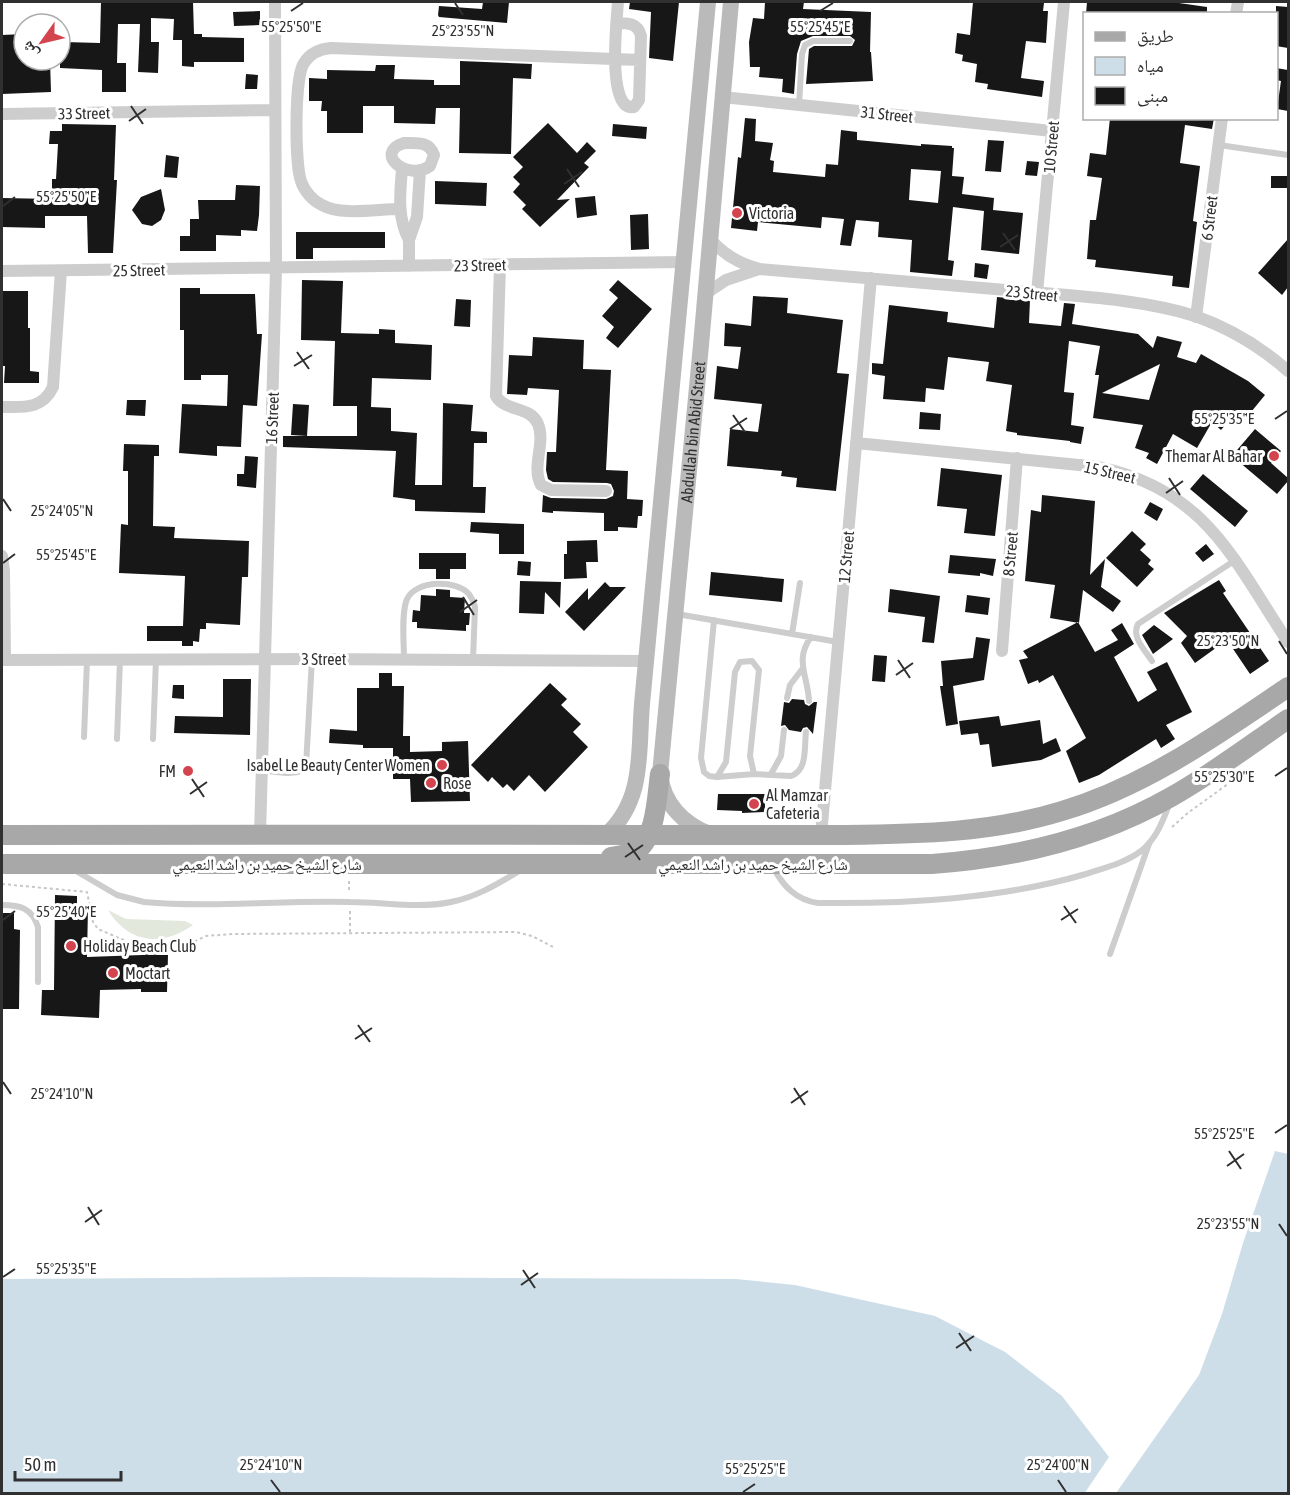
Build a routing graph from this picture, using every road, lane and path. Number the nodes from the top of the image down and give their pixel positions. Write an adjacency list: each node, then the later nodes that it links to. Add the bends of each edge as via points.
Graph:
1 (274, 2): 12 (street, 16 Street)
2 (618, 2): 6 (street)
3 (708, 2): 20 (main road, Abdullah bin Abid Street)
4 (731, 2): 10 (main road, Abdullah bin Abid Street)
5 (1064, 2): 15 (street, 10 Street)
6 (617, 22): 8 (street); 9 (street, via 638,28)
7 (850, 41): 11 (lane, via 813,40 805,45)
8 (614, 58): 9 (street); 9 (street, via 622,100 630,108 639,100); 22 (street, via 331,48 316,52 303,63 298,79 297,154 302,183 321,205 335,210)
9 (640, 60)
10 (722, 97): 11 (street, 31 Street); 21 (main road, Abdullah bin Abid Street)
11 (799, 105): 15 (street, 31 Street)
12 (275, 110): 13 (street, 33 Street); 28 (street, 16 Street)
13 (2, 114)
14 (1222, 120): 16 (street, 6 Street)
15 (1052, 131): 33 (street, 10 Street)
16 (1219, 145): 17 (lane); 35 (street, 6 Street)
17 (1288, 154)
18 (402, 169): 19 (street); 19 (street, via 392,158 395,148 404,143 423,143 434,155 430,166); 22 (street)
19 (420, 170): 24 (street, via 417,217)
20 (692, 180): 21 (main road, via 701,173); 25 (main road, Abdullah bin Abid Street)
21 (715, 181): 23 (main road, Abdullah bin Abid Street)
22 (399, 208): 24 (street)
23 (710, 239): 29 (street, 23 Street, via 737,261); 34 (main road, Abdullah bin Abid Street)
24 (409, 240): 27 (street)
25 (684, 262): 26 (street, 23 Street); 36 (main road, Abdullah bin Abid Street)
26 (500, 265): 27 (street, 23 Street); 42 (street, via 496,396 504,405 529,413 537,421 537,474 541,485 551,490)
27 (409, 266): 28 (street, 23 Street)
28 (276, 269): 30 (street, 25 Street); 54 (street, 16 Street)
29 (760, 269): 32 (street, 23 Street); 34 (street, 23 Street, via 726,280)
30 (61, 271): 31 (street, 25 Street); 39 (street, via 50,394 31,407)
31 (2, 272)
32 (871, 278): 33 (street, 23 Street); 40 (street, 12 Street)
33 (1037, 293): 35 (street, 23 Street, via 1147,305)
34 (705, 294): 37 (main road, Abdullah bin Abid Street)
35 (1196, 317): 38 (street, 23 Street, via 1252,343)
36 (676, 344): 37 (main road, via 681,352 690,355); 61 (main road, Abdullah bin Abid Street)
37 (701, 345): 46 (main road, Abdullah bin Abid Street)
38 (1288, 371)
39 (2, 407)
40 (856, 443): 41 (street, 15 Street); 50 (street, 12 Street)
41 (1017, 458): 44 (street, 15 Street, via 1099,467 1145,480 1187,505 1221,540); 52 (street, 8 Street)
42 (606, 491)
43 (2, 556): 57 (street)
44 (1234, 561): 51 (street, 15 Street); 62 (lane, via 1138,624 1136,636)
45 (800, 583): 48 (lane)
46 (676, 614): 47 (lane); 69 (main road, Abdullah bin Abid Street)
47 (714, 620): 48 (lane); 82 (lane, via 701,758 704,771)
48 (792, 634): 49 (lane)
49 (811, 637): 50 (lane); 63 (lane, via 803,652)
50 (839, 642): 90 (street, 12 Street)
51 (1288, 642)
52 (1002, 651)
53 (156, 659): 54 (street, 3 Street); 59 (street, 3 Street); 76 (lane)
54 (266, 659): 55 (street, 3 Street); 77 (street, 16 Street)
55 (312, 659): 56 (street, 3 Street); 77 (lane, via 306,766 296,773)
56 (404, 659): 60 (street, 3 Street); 60 (lane, via 406,602 422,586 440,585 457,586 473,600)
57 (3, 660): 58 (street, 3 Street)
58 (87, 660): 59 (street, 3 Street); 74 (lane)
59 (120, 660): 75 (lane)
60 (473, 660): 61 (street, 3 Street)
61 (646, 661): 68 (main road, Abdullah bin Abid Street)
62 (1152, 661)
63 (802, 668): 66 (lane, via 790,685); 67 (lane)
64 (1288, 675): 70 (main road)
65 (1288, 687): 70 (main road, شارع الشيخ حميد بن راشد النعيمي)
66 (787, 698)
67 (809, 701)
68 (642, 704): 69 (main road, via 653,717); 87 (main road, Abdullah bin Abid Street, via 634,794 623,817)
69 (667, 708): 78 (main road, Abdullah bin Abid Street)
70 (1248, 714): 90 (main road, شارع الشيخ حميد بن راشد النعيمي, via 1156,772 1063,811 964,831)
71 (1288, 718): 83 (main road, شارع الشيخ حميد بن راشد النعيمي)
72 (784, 730): 80 (lane, via 781,756)
73 (806, 732): 80 (lane, via 800,771 791,776)
74 (84, 737)
75 (117, 739)
76 (153, 739)
77 (262, 770): 86 (street, 16 Street)
78 (660, 774): 88 (main road); 89 (main road, Abdullah bin Abid Street, via 661,787 676,812)
79 (754, 774): 80 (lane); 82 (lane); 82 (lane, via 750,756 759,670 746,660 740,662 735,672 726,762)
80 (771, 774)
81 (1239, 776): 84 (path)
82 (717, 777)
83 (1171, 797): 91 (lane, via 1160,828); 96 (main road, شارع الشيخ حميد بن راشد النعيمي, via 1084,836 1003,857 932,864)
84 (1167, 831)
85 (2, 835): 86 (main road, شارع الشيخ حميد بن راشد النعيمي)
86 (260, 835): 87 (main road, شارع الشيخ حميد بن راشد النعيمي)
87 (606, 835): 88 (main road, شارع الشيخ حميد بن راشد النعيمي)
88 (649, 835): 89 (main road, شارع الشيخ حميد بن راشد النعيمي); 95 (main road, via 635,852)
89 (714, 835): 90 (main road, شارع الشيخ حميد بن راشد النعيمي)
90 (821, 835)
91 (1149, 844): 96 (lane, via 1126,860 1077,876 1006,892 934,900 810,902 789,890); 100 (lane)
92 (2, 864): 93 (main road, شارع الشيخ حميد بن راشد النعيمي)
93 (65, 864): 94 (main road, شارع الشيخ حميد بن راشد النعيمي); 94 (lane, via 117,894 144,902 422,904 450,903 470,897)
94 (532, 864): 95 (main road, شارع الشيخ حميد بن راشد النعيمي)
95 (588, 864): 96 (main road, شارع الشيخ حميد بن راشد النعيمي)
96 (771, 864)
97 (2, 884): 99 (path, via 87,891 93,922 98,928 133,945 159,952 173,952 206,936 232,934 516,932)
98 (2, 905): 101 (lane, via 17,905 36,919)
99 (555, 948)
100 (1110, 954)
101 (38, 982)

